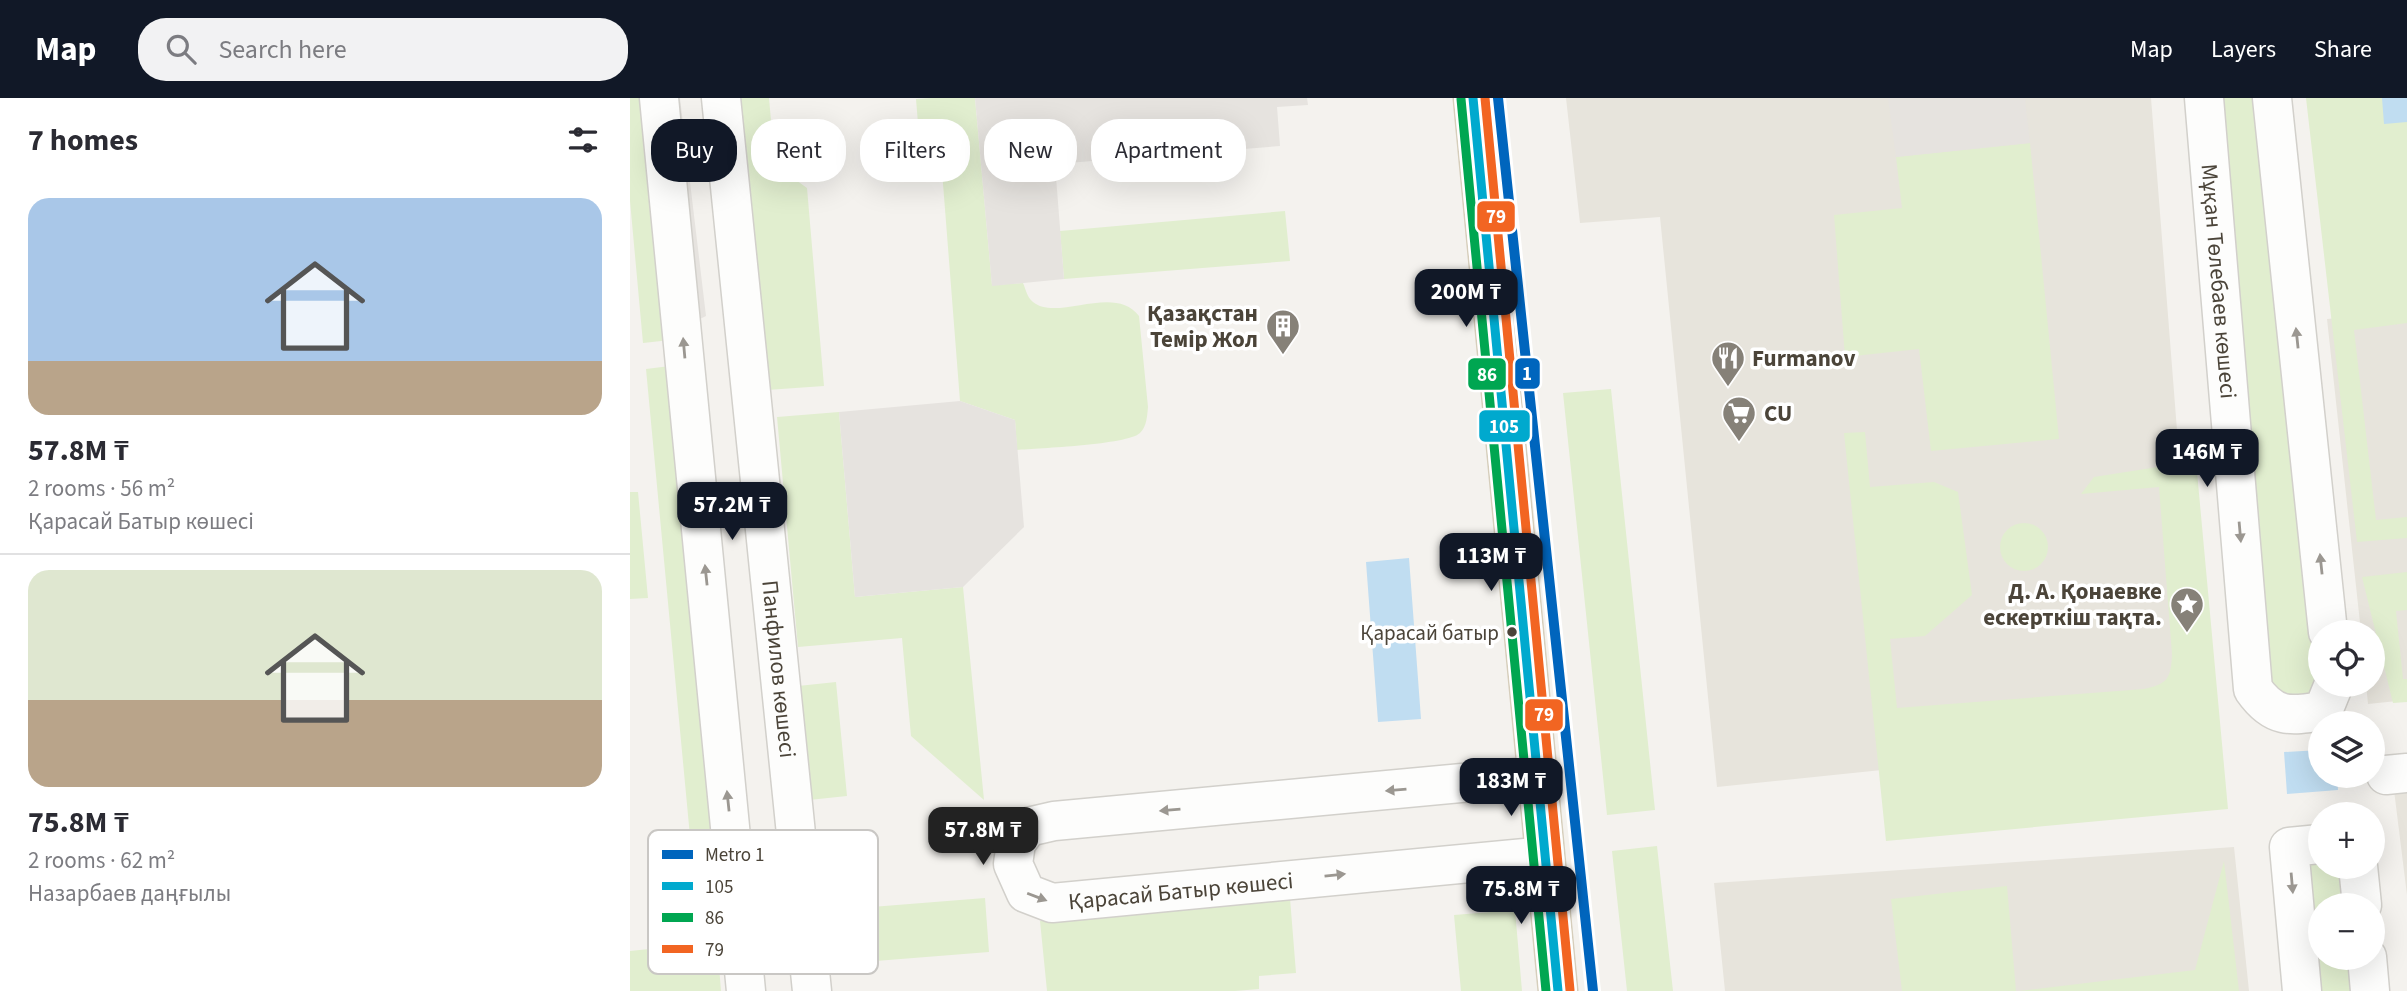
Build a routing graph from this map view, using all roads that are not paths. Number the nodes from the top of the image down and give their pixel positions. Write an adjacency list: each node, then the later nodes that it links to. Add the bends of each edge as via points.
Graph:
1 (659, 98): 9 (street, one-way to 1)
2 (721, 98): 10 (street, Панфилов көшесі)
3 (1473, 98): 8 (main road)
4 (2204, 98): 7 (street, Мұқан Төлебаев көшесі, one-way to 7, via 2253,689 2264,706 2288,716 2323,711)
5 (2272, 98): 6 (street, one-way to 5)
6 (2327, 620)
7 (2329, 697)
8 (1538, 776): 12 (main road); 12 (street, Қарасай Батыр көшесі, one-way to 12, via 1054,821 1028,827 1016,843 1013,864 1026,893 1052,903)
9 (730, 830)
10 (796, 830)
11 (2308, 845): 15 (street, one-way to 15, via 2289,847)
12 (1544, 856): 14 (main road)
13 (2368, 970): 16 (street)
14 (1558, 991)
15 (2302, 991)
16 (2370, 991)

